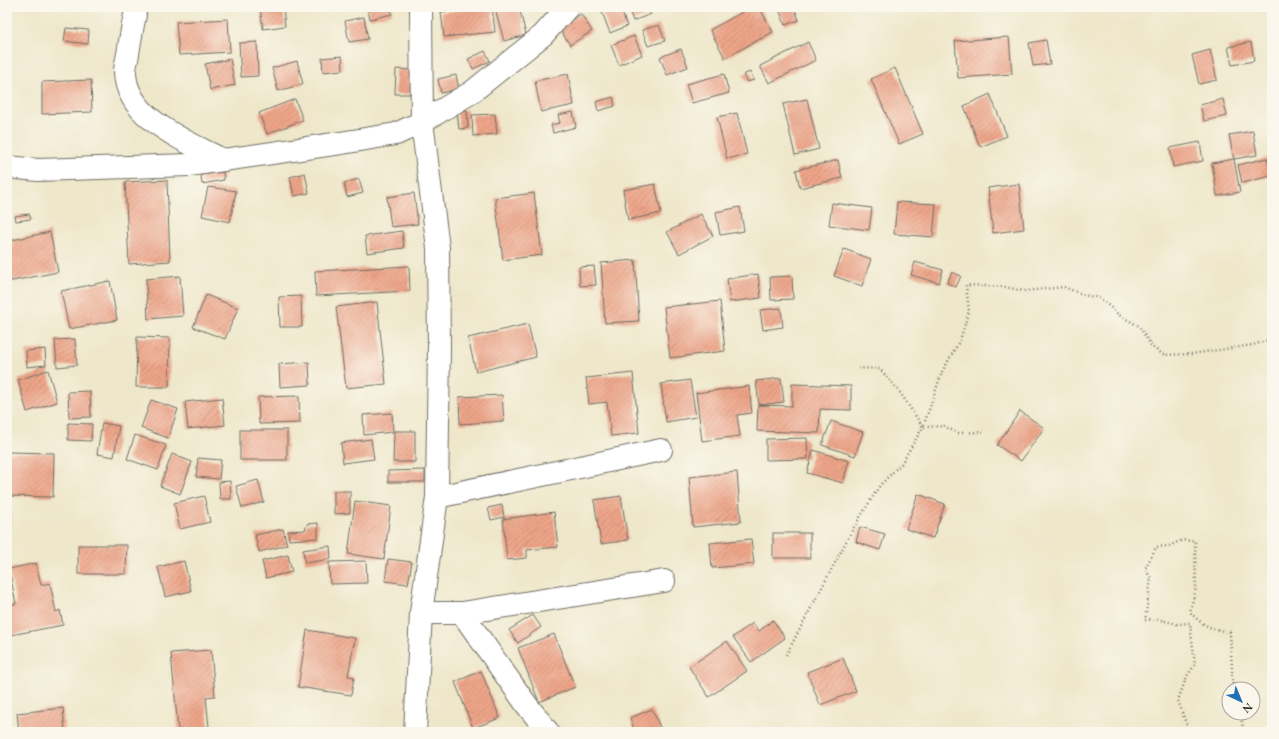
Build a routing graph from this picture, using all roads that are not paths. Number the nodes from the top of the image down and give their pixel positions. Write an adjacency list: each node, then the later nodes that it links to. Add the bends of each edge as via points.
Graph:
1 (421, 7): 4 (street)
2 (568, 7): 4 (street, via 543,35 472,92)
3 (135, 15): 5 (street, via 125,72 126,84 132,96 152,121)
4 (422, 122): 5 (street, via 396,134); 8 (street, via 438,248)
5 (223, 160): 6 (street, via 189,165 38,170)
6 (7, 167)
7 (662, 450): 8 (street)
8 (437, 497): 10 (street)
9 (664, 581): 11 (street)
10 (421, 613): 11 (street); 12 (street)
11 (462, 613): 13 (street)
12 (415, 732)
13 (548, 732)

